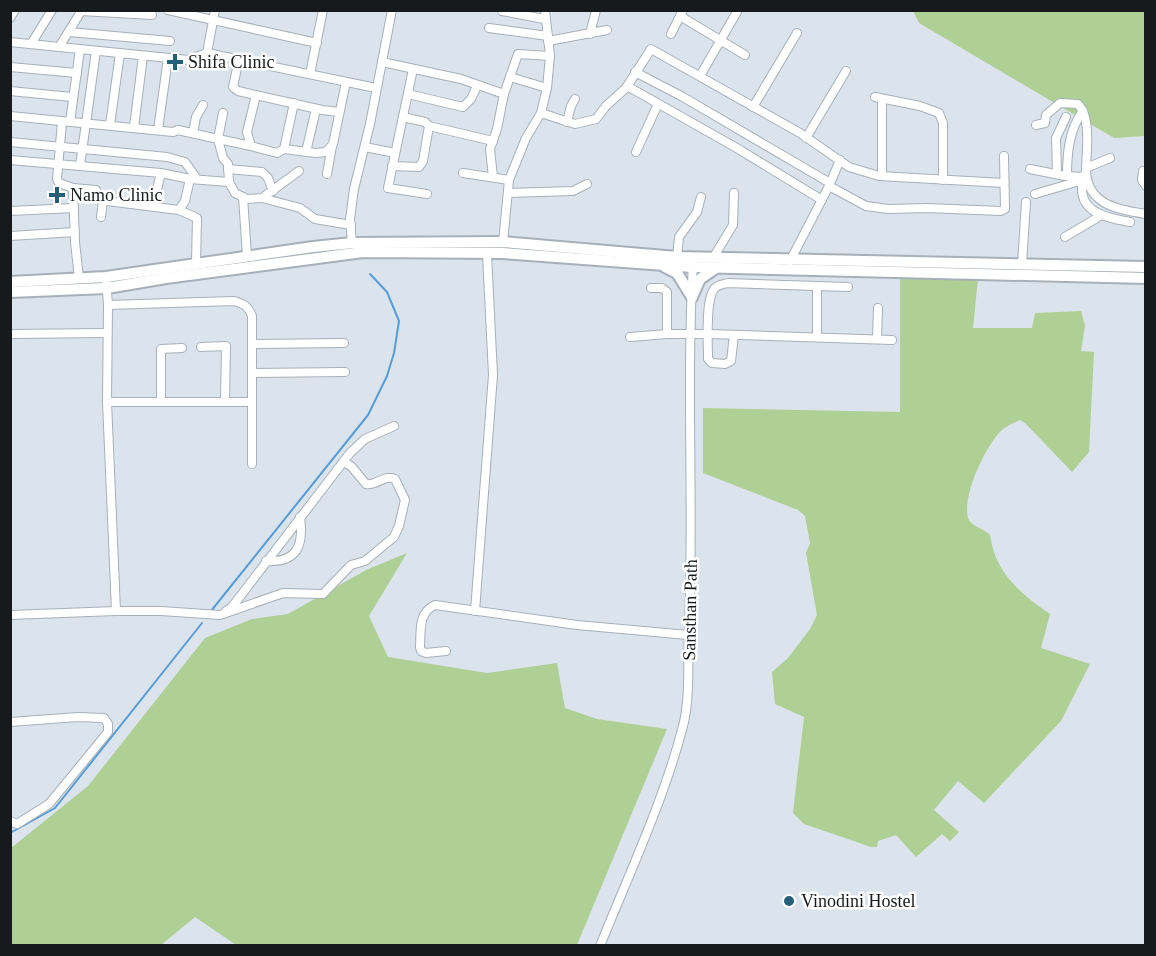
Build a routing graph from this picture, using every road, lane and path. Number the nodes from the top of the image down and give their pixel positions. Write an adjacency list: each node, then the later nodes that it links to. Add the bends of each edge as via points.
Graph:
1 (52, 10): 25 (street)
2 (168, 10): 13 (street)
3 (215, 10): 13 (street)
4 (323, 10): 24 (street)
5 (392, 10): 36 (street)
6 (502, 10): 12 (street)
7 (596, 10): 18 (street)
8 (738, 10): 23 (street)
9 (82, 11): 11 (street); 16 (street)
10 (682, 13): 19 (street); 23 (street)
11 (153, 15)
12 (544, 15): 20 (street)
13 (214, 20): 24 (street); 29 (street)
14 (489, 28): 20 (street)
15 (607, 30): 18 (street)
16 (69, 32): 21 (street); 26 (street)
17 (797, 33): 59 (street)
18 (590, 34): 20 (street)
19 (671, 34)
20 (548, 38): 33 (street)
21 (170, 41)
22 (10, 42): 25 (street)
23 (720, 42): 31 (street); 43 (street)
24 (317, 43): 42 (street)
25 (31, 44): 26 (street)
26 (59, 47): 27 (street)
27 (80, 49): 28 (street); 41 (street)
28 (96, 51): 30 (street); 70 (street)
29 (207, 53): 34 (street, via 188,60); 35 (street)
30 (120, 54): 32 (street); 71 (street)
31 (745, 55)
32 (143, 56): 34 (street); 74 (street)
33 (550, 56): 44 (street, via 518,54); 49 (street)
34 (168, 58): 75 (street)
35 (239, 59): 42 (street); 53 (street, via 233,87)
36 (382, 62): 38 (street); 48 (street)
37 (10, 67): 41 (street)
38 (413, 69): 46 (street); 51 (street)
39 (846, 71): 78 (street)
40 (635, 72): 43 (street, via 651,49); 47 (street); 115 (street)
41 (77, 73): 54 (street)
42 (310, 74): 45 (street)
43 (700, 76): 59 (street)
44 (510, 77): 49 (street); 52 (street)
45 (346, 82): 48 (street); 62 (street)
46 (477, 86): 51 (street, via 463,106); 52 (street)
47 (627, 86): 57 (street); 69 (street, via 596,118 575,124)
48 (376, 88): 84 (street)
49 (547, 88): 64 (street)
50 (10, 91): 54 (street)
51 (408, 94): 66 (street)
52 (504, 94): 79 (street)
53 (256, 95): 56 (street); 82 (street, via 247,132)
54 (72, 97): 68 (street)
55 (575, 99): 69 (street)
56 (294, 104): 60 (street); 86 (street)
57 (658, 104): 88 (street); 127 (street)
58 (202, 105): 76 (street)
59 (753, 107): 78 (street)
60 (316, 109): 62 (street); 87 (street)
61 (1083, 111): 72 (street, via 1078,104 1062,102 1046,115 1045,123); 105 (street, via 1087,137); 107 (street, via 1074,127)
62 (339, 112): 81 (street)
63 (223, 113): 77 (street)
64 (541, 113): 69 (street); 110 (street)
65 (10, 116): 68 (street)
66 (403, 117): 73 (street); 89 (street)
67 (1066, 117): 104 (street, via 1056,138)
68 (66, 122): 70 (street); 83 (street)
69 (567, 122)
70 (87, 124): 71 (street); 85 (street)
71 (110, 125): 74 (street)
72 (1036, 125)
73 (429, 126): 79 (street); 96 (street, via 419,167)
74 (134, 128): 75 (street)
75 (158, 130): 76 (street)
76 (193, 133): 77 (street)
77 (218, 138): 82 (street); 97 (street)
78 (806, 138): 93 (street)
79 (493, 141): 108 (street)
80 (10, 142): 83 (street)
81 (333, 144): 87 (street, via 327,152); 103 (street)
82 (251, 146): 86 (street, via 277,153)
83 (60, 147): 85 (street); 94 (street)
84 (365, 147): 89 (street); 137 (street, via 354,189)
85 (84, 149): 95 (street); 109 (street, via 167,157 184,162)
86 (284, 149): 87 (street)
87 (306, 152)
88 (636, 152)
89 (395, 153): 96 (street)
90 (1004, 156): 113 (street)
91 (1110, 158): 105 (street)
92 (10, 160): 94 (street)
93 (840, 160): 106 (street, via 849,167); 115 (street)
94 (58, 165): 95 (street); 117 (street, via 59,183)
95 (80, 166): 101 (street)
96 (392, 166): 121 (street, via 388,188)
97 (228, 169): 112 (street); 118 (street, via 262,172)
98 (1030, 169): 104 (street)
99 (299, 171): 118 (street)
100 (1143, 171): 116 (street)
101 (161, 173): 109 (street); 129 (street)
102 (463, 173): 108 (street)
103 (327, 174)
104 (1057, 174): 107 (street)
105 (1085, 174): 107 (street); 122 (street); 133 (street, via 1100,201); 134 (street, via 1086,203)
106 (882, 176): 111 (street); 111 (street, via 879,98 939,113 944,123)
107 (1066, 176)
108 (492, 177): 110 (street)
109 (193, 179): 112 (street); 131 (street)
110 (509, 180): 119 (street)
111 (943, 180): 113 (street)
112 (229, 182): 123 (street, via 235,193)
113 (1004, 183): 115 (street, via 1005,209 993,211 866,206)
114 (587, 184): 119 (street, via 573,191)
115 (830, 184): 127 (street)
116 (1146, 186)
117 (74, 188): 126 (street, via 96,190); 130 (street)
118 (273, 191): 125 (street)
119 (508, 193): 141 (street)
120 (734, 193): 149 (street, via 733,225)
121 (427, 194)
122 (1035, 194)
123 (243, 197): 125 (street); 144 (street)
124 (701, 197): 145 (street, via 697,212 680,237)
125 (262, 198): 137 (street, via 300,207 315,219)
126 (103, 200): 129 (street); 135 (street)
127 (822, 200): 146 (street)
128 (1026, 202): 150 (street)
129 (153, 206): 131 (street)
130 (74, 208): 132 (street); 138 (street)
131 (179, 210): 148 (street, via 197,218)
132 (10, 211)
133 (1146, 214)
134 (1100, 216): 136 (street); 140 (street)
135 (101, 217)
136 (1130, 222)
137 (351, 225): 142 (street)
138 (75, 232): 139 (street); 154 (street)
139 (10, 236)
140 (1065, 237)
141 (504, 242): 142 (main road); 145 (main road)
142 (352, 243): 144 (main road)
143 (487, 254): 151 (main road); 159 (main road, via 363,252); 191 (street, via 493,375)
144 (247, 256): 148 (main road)
145 (677, 257): 147 (main road)
146 (790, 261): 149 (main road); 150 (main road)
147 (693, 262): 149 (main road); 151 (main road); 162 (street, Sansthan Path)
148 (196, 263): 153 (main road)
149 (715, 263): 155 (main road); 162 (main road)
150 (1022, 265): 152 (main road)
151 (663, 266): 162 (main road, via 677,273)
152 (1146, 267)
153 (106, 277): 154 (main road); 159 (street)
154 (79, 278): 156 (main road)
155 (1146, 278)
156 (10, 282)
157 (817, 286): 158 (street); 169 (street, via 717,286 710,302); 172 (street)
158 (848, 287)
159 (107, 288): 161 (main road); 163 (street)
160 (651, 288): 167 (street, via 667,292)
161 (10, 292)
162 (692, 297): 168 (street, Sansthan Path)
163 (108, 305): 165 (street); 175 (street, via 243,303 252,316)
164 (878, 308): 173 (street)
165 (107, 333): 166 (street); 182 (street)
166 (10, 334)
167 (667, 334): 168 (street); 171 (street)
168 (692, 334): 169 (street); 194 (street, Sansthan Path)
169 (709, 334): 170 (street); 170 (street, via 708,359 717,364 730,361)
170 (734, 335): 172 (street)
171 (630, 337)
172 (817, 337): 173 (street)
173 (877, 339): 174 (street)
174 (892, 339)
175 (252, 344): 176 (street); 180 (street)
176 (344, 344)
177 (201, 347): 181 (street, via 226,346)
178 (182, 348): 183 (street, via 161,349)
179 (345, 372): 180 (street)
180 (252, 373): 184 (street)
181 (225, 401): 183 (street); 184 (street)
182 (106, 402): 183 (street); 190 (street)
183 (161, 402)
184 (252, 402): 187 (street)
185 (394, 426): 186 (street, via 365,439)
186 (343, 462): 188 (street); 193 (street, via 366,484 387,477 397,482 405,500 394,537 365,561 351,565 323,594 283,593)
187 (252, 464)
188 (300, 517): 189 (street); 189 (street, via 300,537 292,556 278,562)
189 (266, 561): 193 (street, via 232,607)
190 (116, 611): 192 (street); 193 (street)
191 (475, 611): 194 (street); 195 (street, via 435,605 426,609 422,617 421,651)
192 (10, 615)
193 (220, 615)
194 (688, 635): 198 (street, Sansthan Path, via 684,724 653,815)
195 (446, 651)
196 (10, 722): 197 (street, via 78,717 104,718 108,724 108,732 49,804 17,824)
197 (10, 821)
198 (600, 945)

